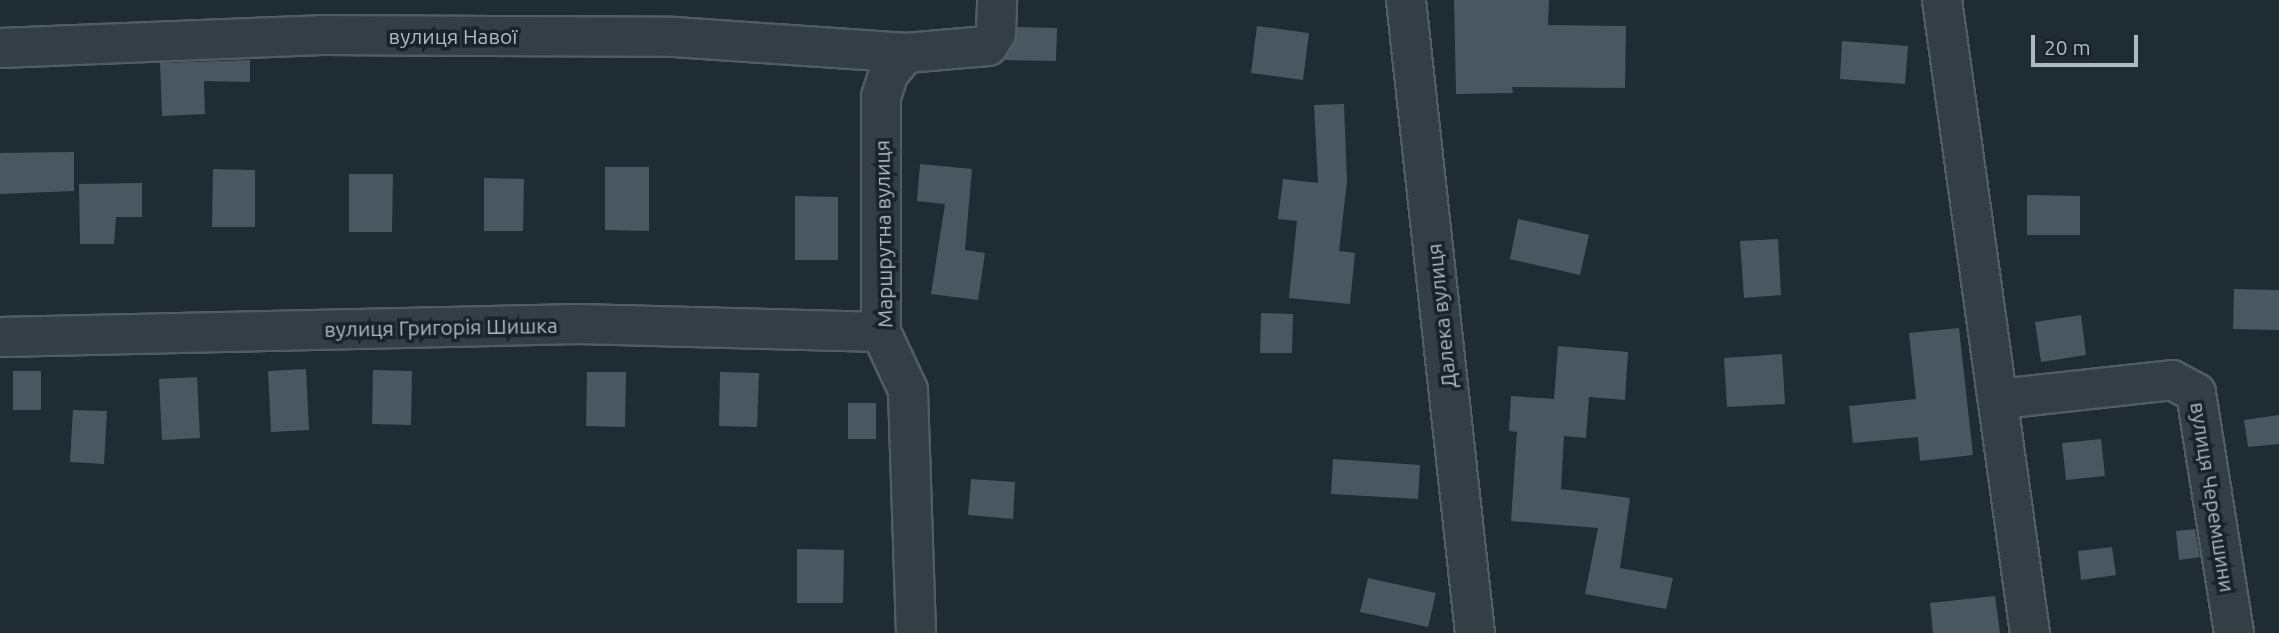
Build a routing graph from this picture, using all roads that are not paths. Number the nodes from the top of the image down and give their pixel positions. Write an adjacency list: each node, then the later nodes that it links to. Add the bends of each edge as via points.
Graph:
1 (997, 0): 5 (street, via 996,33 988,46)
2 (1406, 0): 10 (street, Далека вулиця)
3 (1942, 0): 8 (street)
4 (0, 48): 5 (street, вулиця Навої, via 321,36 660,37)
5 (906, 52): 6 (street, Маршрутна вулиця, via 889,73 881,97)
6 (881, 332): 7 (street, вулиця Григорія Шишка, via 579,324); 9 (street, Маршрутна вулиця, via 908,390)
7 (0, 337)
8 (2000, 399): 11 (street); 12 (street, вулиця Черемшини, via 2172,380 2196,393)
9 (916, 633)
10 (1475, 633)
11 (2030, 633)
12 (2234, 633)

